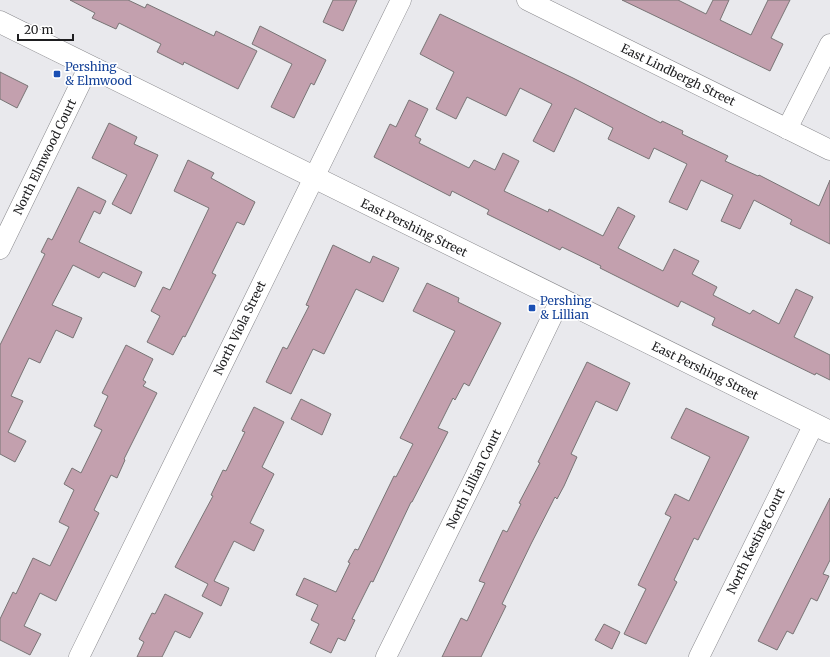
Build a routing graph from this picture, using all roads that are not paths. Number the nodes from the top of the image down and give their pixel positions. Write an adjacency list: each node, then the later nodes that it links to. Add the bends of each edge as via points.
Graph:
1 (401, 0): 8 (street, North Viola Street)
2 (527, 0): 6 (street, East Lindbergh Street)
3 (0, 22): 5 (street, East Pershing Street)
4 (830, 44): 6 (street)
5 (89, 66): 8 (street, East Pershing Street); 9 (street, North Elmwood Court)
6 (787, 129): 7 (street, East Lindbergh Street)
7 (830, 150)
8 (314, 178): 10 (street, East Pershing Street); 12 (street, North Viola Street)
9 (0, 249)
10 (560, 300): 11 (street, East Pershing Street); 13 (street, North Lillian Court)
11 (822, 428): 14 (street, North Kesting Court)
12 (78, 657)
13 (386, 657)
14 (699, 657)

